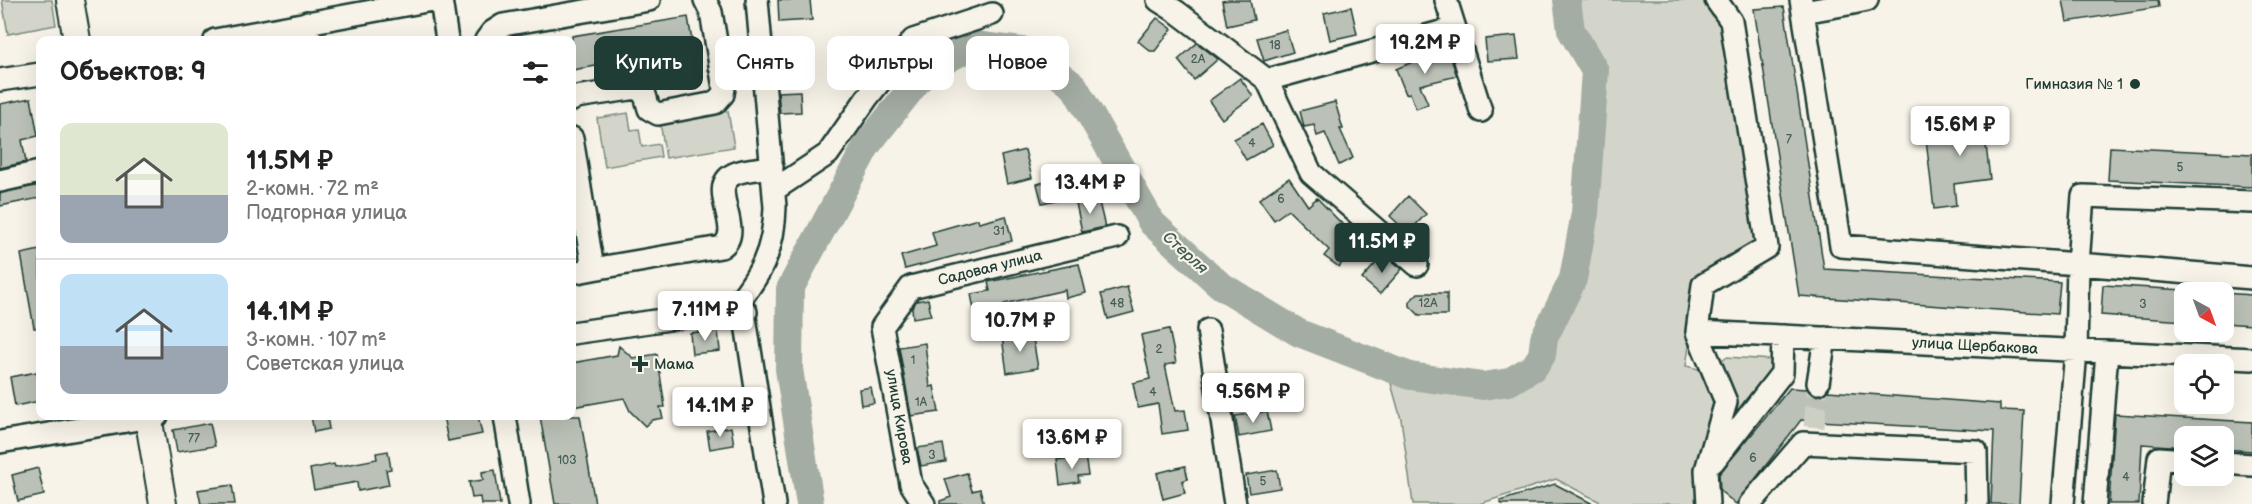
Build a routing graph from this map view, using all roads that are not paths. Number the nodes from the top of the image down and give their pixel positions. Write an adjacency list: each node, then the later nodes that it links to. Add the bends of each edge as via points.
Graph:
1 (70, 0): 15 (main road)
2 (432, 0): 14 (street)
3 (441, 0): 17 (street)
4 (649, 0): 18 (street, via 503,25)
5 (705, 0): 19 (street)
6 (757, 0): 20 (street)
7 (1158, 0): 23 (street)
8 (1446, 0): 13 (street)
9 (1716, 0): 44 (street, via 1731,21 1767,247 1703,285)
10 (1854, 1): 11 (street)
11 (1802, 6): 35 (street, via 1840,246)
12 (992, 14): 32 (street, via 913,40 828,154)
13 (1455, 28): 23 (street); 27 (street)
14 (308, 31): 16 (street)
15 (76, 36)
16 (256, 36)
17 (446, 36)
18 (489, 36)
19 (715, 36)
20 (760, 36)
21 (36, 75): 22 (street)
22 (0, 80)
23 (1267, 80): 36 (street, via 1311,173)
24 (724, 90): 26 (street, via 709,106 657,114 649,109 645,95 637,88)
25 (765, 90): 29 (street)
26 (576, 97)
27 (1481, 111)
28 (576, 163): 37 (street)
29 (772, 167): 32 (street); 37 (street, via 735,173 727,181 724,191 731,234 721,246)
30 (36, 173): 31 (street)
31 (0, 181)
32 (774, 190): 40 (street, via 775,224 767,257)
33 (2252, 202): 35 (street, via 2083,196)
34 (1117, 237): 41 (street, Садовая улица, via 911,287)
35 (2078, 264): 39 (street); 47 (street)
36 (1417, 265)
37 (593, 269): 38 (street)
38 (576, 272)
39 (2252, 278)
40 (743, 311): 43 (street); 61 (street)
41 (882, 327): 62 (street, улица Кирова, via 912,484)
42 (1208, 330): 63 (street)
43 (576, 332)
44 (1697, 332): 45 (street, улица Щербакова); 58 (street, via 1726,402)
45 (1783, 336): 46 (street, улица Щербакова); 58 (street, via 1782,373)
46 (1825, 338): 47 (street, улица Щербакова); 50 (street)
47 (2076, 351): 48 (street, улица Щербакова); 67 (street)
48 (2107, 352): 49 (street, улица Щербакова); 68 (street)
49 (2252, 359)
50 (1818, 383)
51 (128, 420): 54 (street)
52 (152, 420): 59 (main road)
53 (506, 420): 60 (street)
54 (0, 442)
55 (2174, 459): 69 (street, via 2158,458)
56 (2234, 464): 57 (street)
57 (2252, 465)
58 (1706, 470): 64 (street)
59 (163, 504)
60 (519, 504)
61 (774, 504)
62 (924, 504)
63 (1235, 504)
64 (1708, 504)
65 (1750, 504): 66 (street, via 1814,435 1976,451)
66 (1977, 504)
67 (2064, 504)
68 (2095, 504)
69 (2154, 504)

